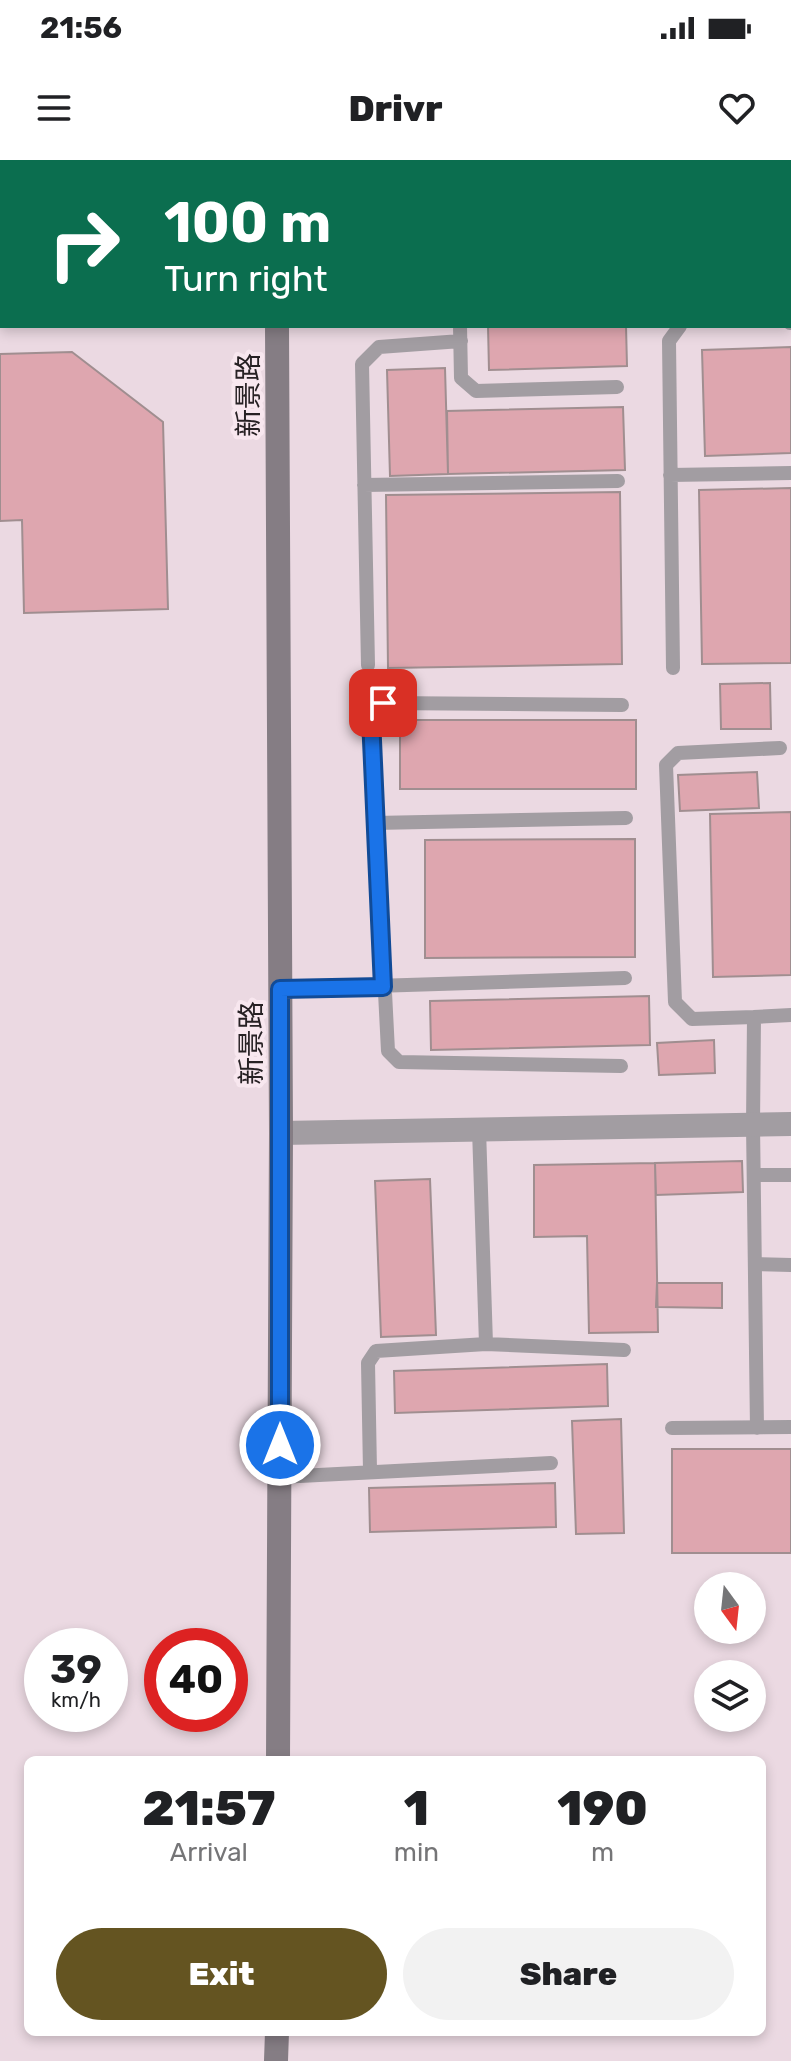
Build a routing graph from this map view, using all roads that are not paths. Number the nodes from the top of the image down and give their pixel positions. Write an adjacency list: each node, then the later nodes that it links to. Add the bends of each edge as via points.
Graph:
1 (277, 328): 17 (street, 新景路)
2 (679, 328): 6 (lane, via 669,341)
3 (460, 334): 4 (lane, via 461,378 476,391); 8 (lane, via 379,347 362,364)
4 (617, 387)
5 (791, 473): 6 (lane)
6 (670, 475): 10 (lane)
7 (618, 481): 8 (lane)
8 (364, 485): 9 (lane)
9 (368, 665)
10 (673, 668)
11 (622, 705): 14 (lane, via 383,703 371,718)
12 (780, 748): 19 (lane, via 678,753 666,765 675,1002 692,1019)
13 (626, 818): 14 (lane)
14 (375, 823): 16 (lane)
15 (625, 978): 16 (lane)
16 (383, 987): 17 (lane); 20 (lane, via 388,1051 399,1062)
17 (280, 989): 24 (street, 新景路)
18 (791, 1015): 19 (lane)
19 (754, 1017): 22 (lane)
20 (621, 1066)
21 (791, 1124): 22 (street)
22 (753, 1125): 23 (street); 25 (lane)
23 (479, 1129): 24 (street); 29 (lane)
24 (281, 1133): 36 (street, 新景路)
25 (754, 1175): 26 (lane); 27 (lane)
26 (791, 1175)
27 (755, 1264): 28 (lane); 33 (lane)
28 (791, 1265)
29 (486, 1344): 30 (lane); 35 (lane, via 376,1351 368,1363)
30 (624, 1350)
31 (791, 1427): 33 (lane)
32 (672, 1428): 33 (lane)
33 (757, 1428)
34 (551, 1463): 35 (lane)
35 (370, 1471): 36 (lane)
36 (280, 1477): 37 (street, 新景路)
37 (278, 1756)
38 (277, 2036): 39 (street)
39 (276, 2061)

